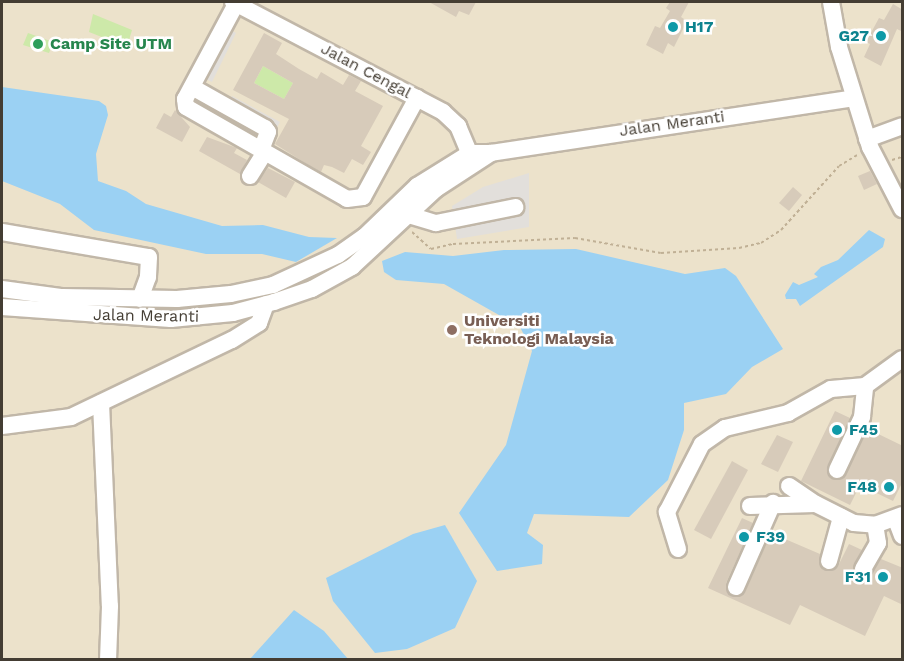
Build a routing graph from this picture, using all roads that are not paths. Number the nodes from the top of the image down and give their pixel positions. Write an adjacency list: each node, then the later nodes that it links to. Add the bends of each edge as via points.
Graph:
1 (831, 2): 4 (street)
2 (235, 3): 3 (street, Jalan Cengal); 7 (street, via 192,87 265,128 268,132)
3 (417, 98): 7 (street, via 358,200 347,199); 8 (street, Jalan Cengal, via 443,112 458,126)
4 (853, 98): 6 (street); 8 (street, Jalan Meranti)
5 (903, 126): 6 (street)
6 (868, 143): 10 (street)
7 (263, 151): 9 (street)
8 (473, 159): 12 (street, Jalan Meranti); 15 (street, Jalan Meranti, via 417,186 364,237 308,271 273,285 231,294)
9 (250, 176)
10 (899, 204)
11 (515, 207): 12 (street, via 436,223)
12 (406, 218): 16 (street, Jalan Meranti, via 345,272 312,289)
13 (2, 232): 15 (street, via 148,257 148,277)
14 (2, 290): 15 (street, Jalan Meranti, via 62,297)
15 (140, 299)
16 (266, 304): 17 (street, Jalan Meranti, via 233,314 171,319); 20 (street, via 259,323 232,340)
17 (2, 308)
18 (903, 359): 19 (street)
19 (865, 386): 22 (street, via 862,417); 30 (street, via 831,389 788,413 725,428 702,444 667,512)
20 (101, 403): 21 (street, via 71,417); 34 (street, via 110,606)
21 (2, 426)
22 (837, 470)
23 (789, 486): 25 (street)
24 (773, 503): 25 (street); 26 (street); 33 (street)
25 (816, 504): 27 (street)
26 (750, 506)
27 (841, 517): 29 (street); 31 (street)
28 (900, 524): 29 (street)
29 (875, 525): 32 (street, via 878,543)
30 (678, 549)
31 (830, 561)
32 (863, 569)
33 (736, 586)
34 (108, 660)

